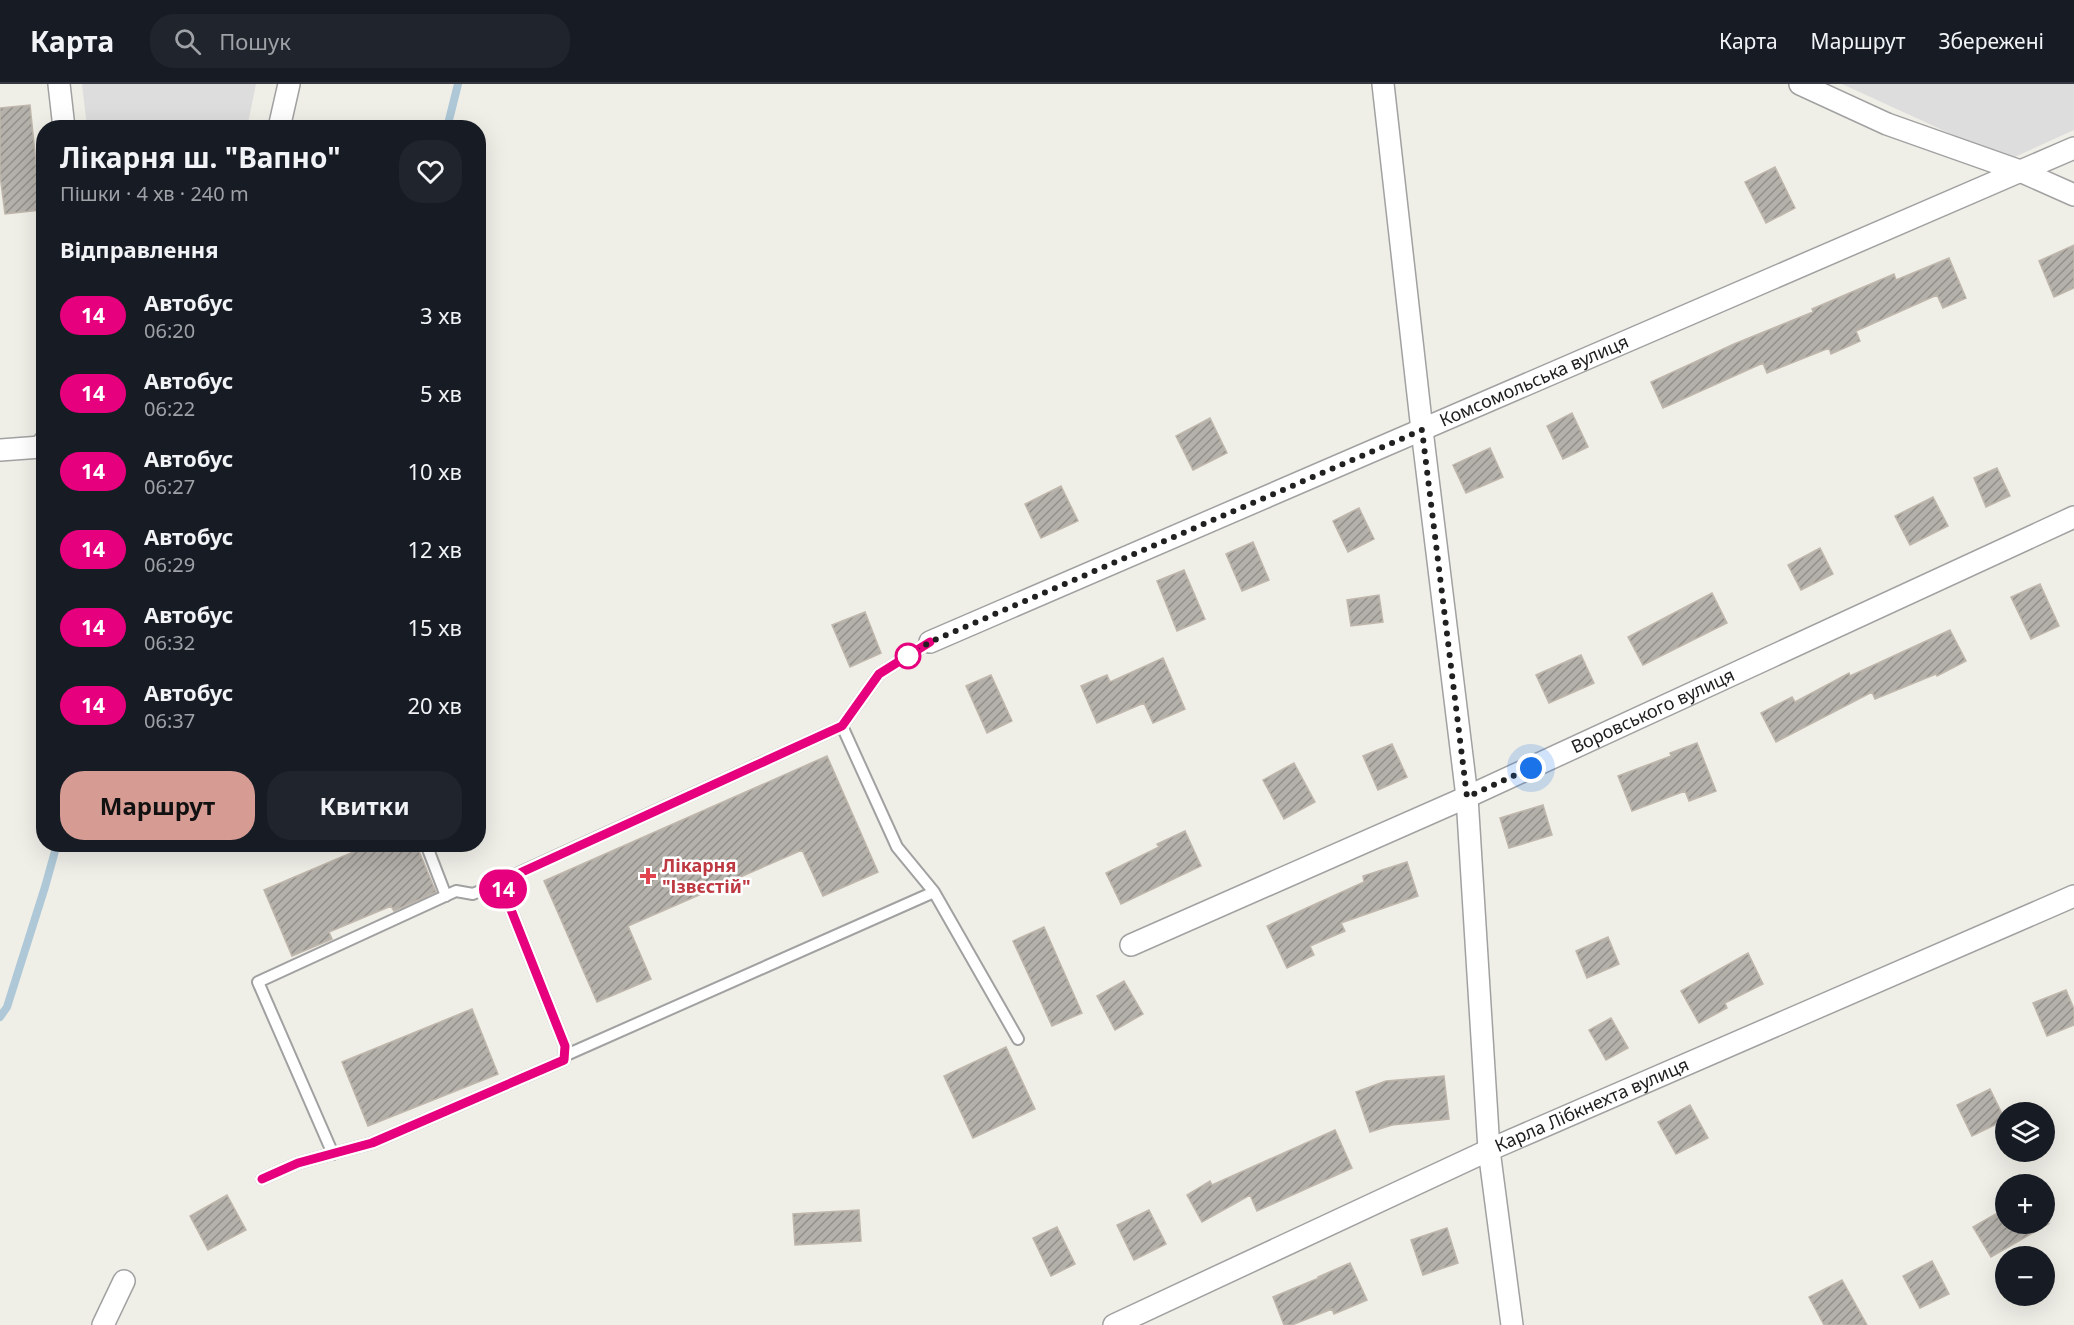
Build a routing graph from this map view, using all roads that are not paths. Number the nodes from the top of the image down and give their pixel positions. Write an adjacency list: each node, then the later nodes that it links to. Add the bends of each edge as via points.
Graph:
1 (60, 84): 5 (street)
2 (289, 84): 6 (street)
3 (1383, 84): 10 (street)
4 (1800, 84): 8 (street, via 1887,124)
5 (63, 120)
6 (281, 120)
7 (2074, 148): 8 (street, Комсомольська вулиця)
8 (2020, 171): 9 (street); 10 (street, Комсомольська вулиця)
9 (2074, 195)
10 (1422, 430): 14 (street, Комсомольська вулиця); 16 (street)
11 (36, 446): 12 (street)
12 (0, 450)
13 (2074, 517): 16 (street, Воровського вулиця)
14 (930, 642): 15 (lane, via 879,674)
15 (842, 726): 18 (lane); 19 (lane, via 897,847)
16 (1467, 797): 22 (street, Воровського вулиця); 25 (street)
17 (429, 852): 20 (lane)
18 (500, 882): 20 (lane, via 473,894 456,891); 24 (lane, via 565,1046)
19 (934, 892): 23 (lane); 24 (lane)
20 (446, 896): 26 (lane, via 258,982)
21 (2074, 896): 25 (street, Карла Лібкнехта вулиця)
22 (1131, 945)
23 (1018, 1039)
24 (564, 1056): 26 (lane, via 564,1060 372,1143)
25 (1489, 1150): 30 (street, Карла Лібкнехта вулиця); 31 (street)
26 (333, 1154): 27 (lane, via 298,1163)
27 (262, 1179)
28 (124, 1281): 29 (street)
29 (104, 1325)
30 (1114, 1325)
31 (1512, 1325)

